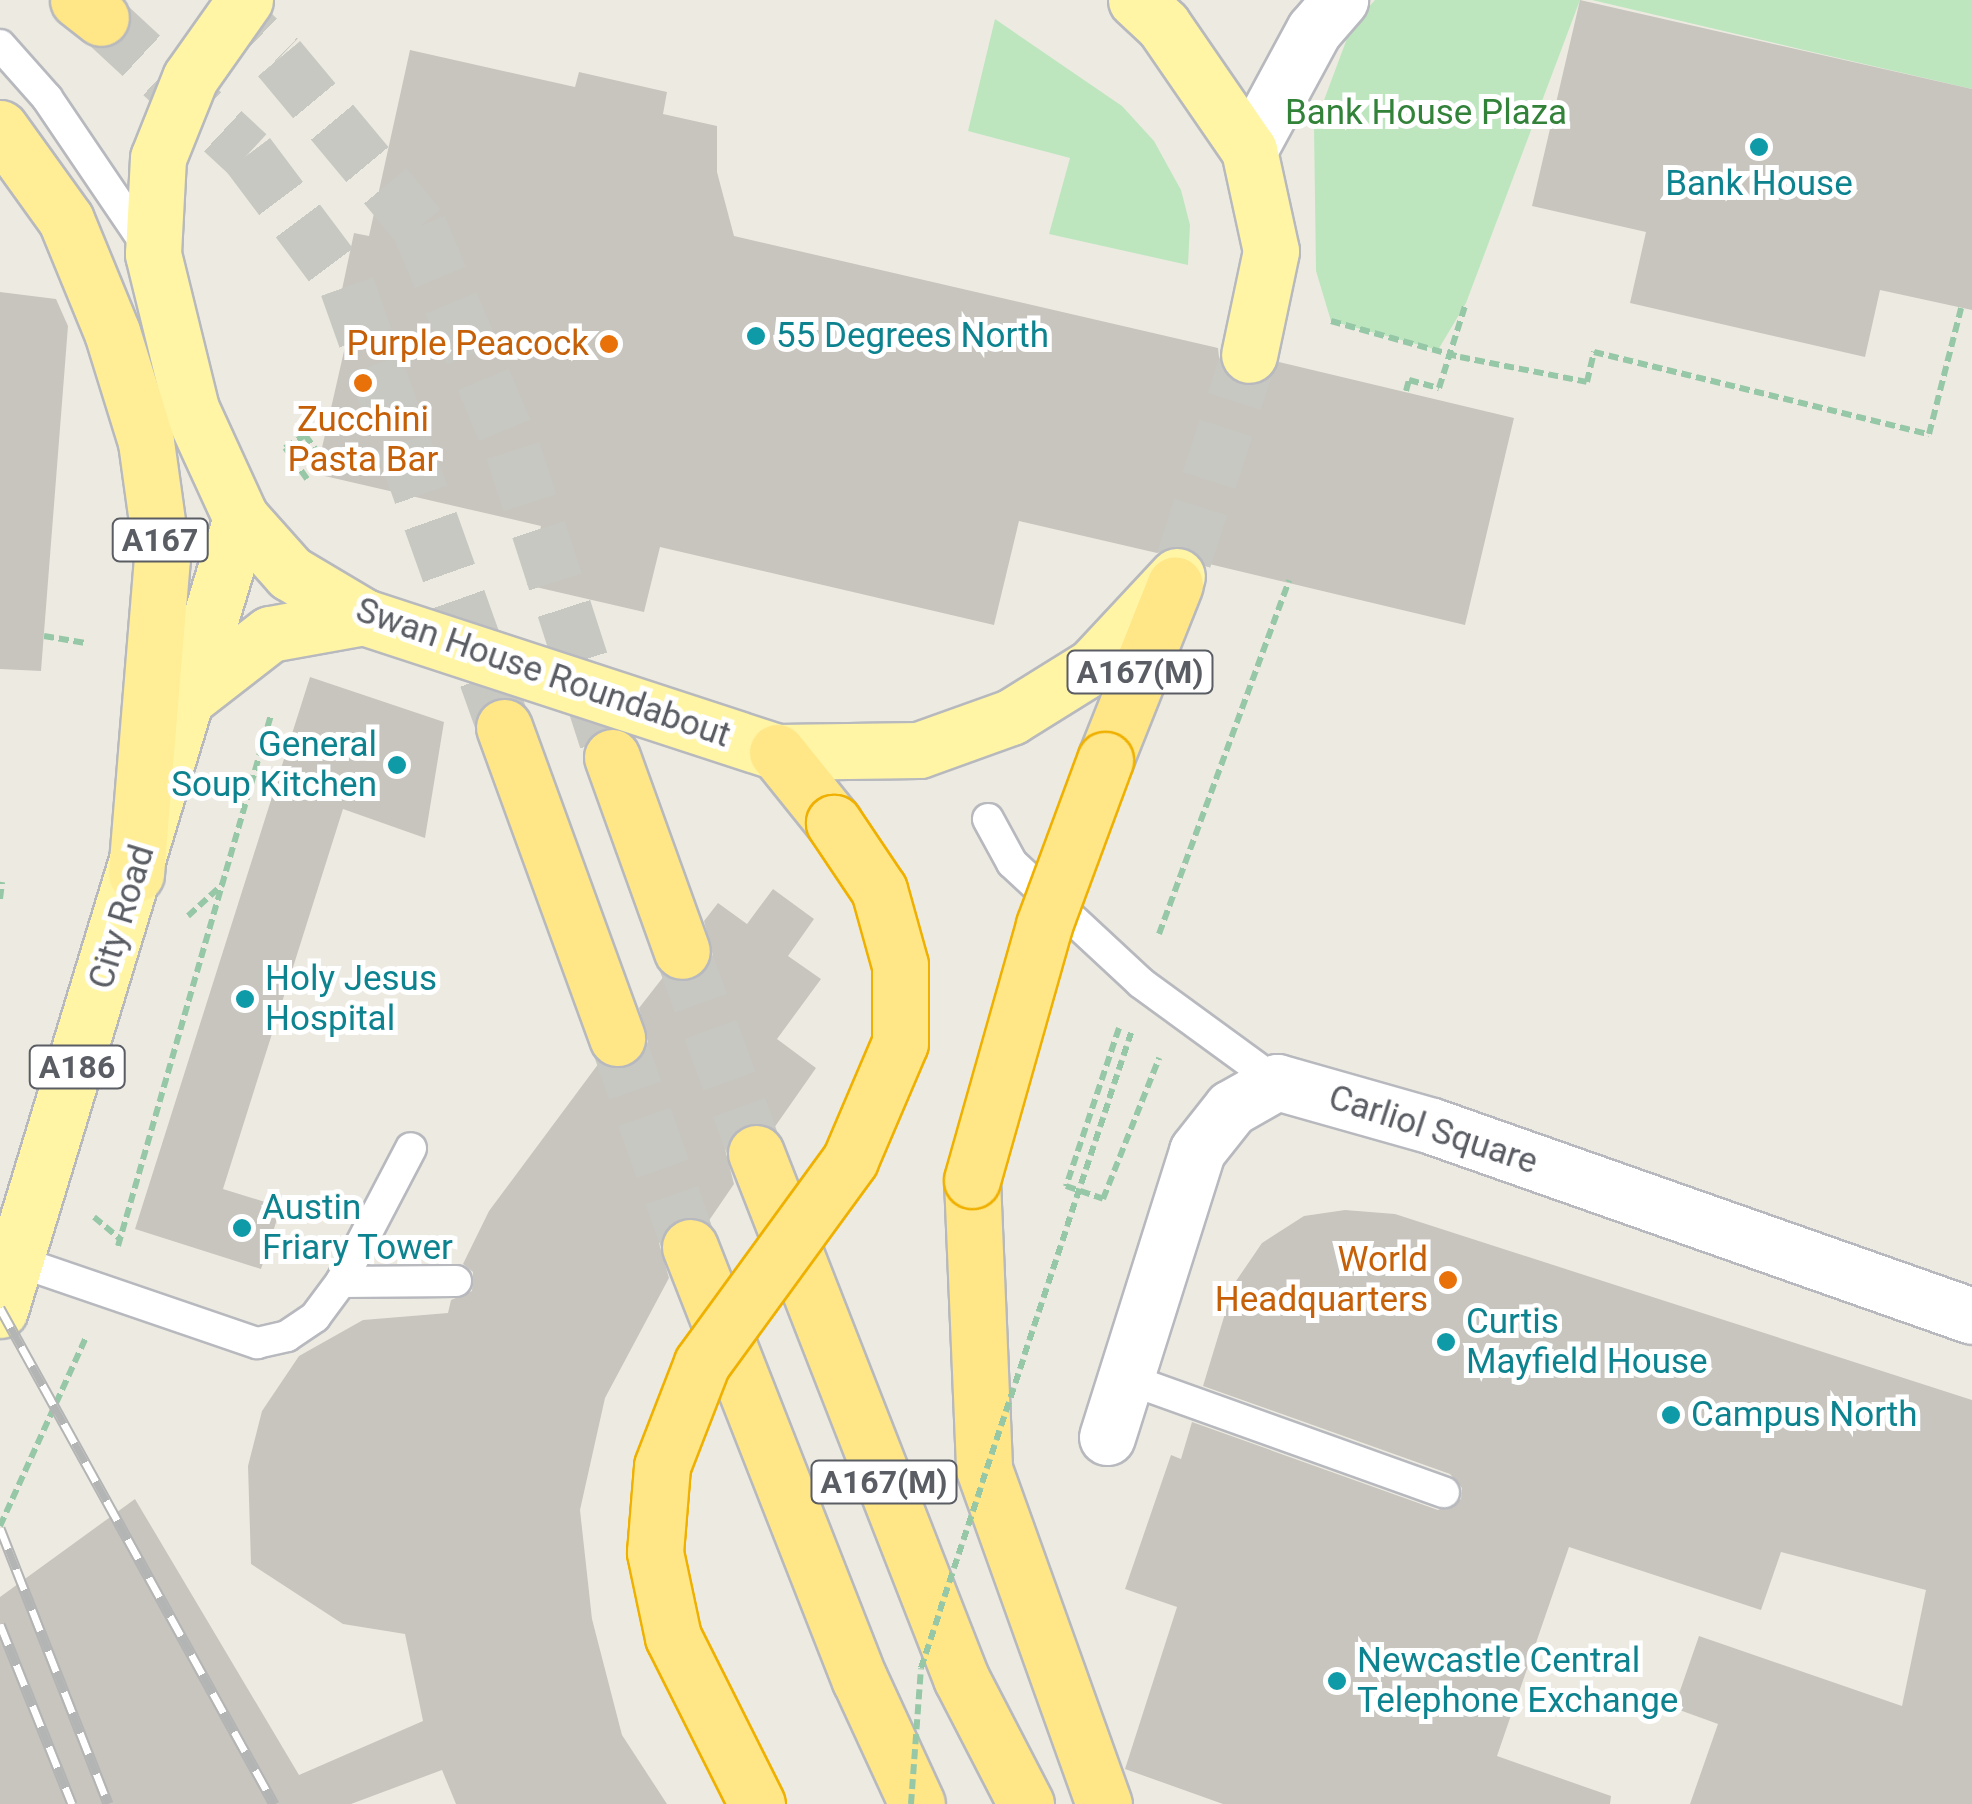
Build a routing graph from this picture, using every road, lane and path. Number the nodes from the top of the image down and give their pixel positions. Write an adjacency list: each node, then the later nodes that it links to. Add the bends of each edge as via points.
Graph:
1 (245, 0): 7 (main road, Swan House Roundabout, via 190,78 158,158)
2 (1136, 0): 6 (main road, via 1163,25)
3 (1340, 0): 6 (street, via 1314,30)
4 (0, 45): 7 (lane, via 48,98)
5 (0, 128): 28 (highway, A167, via 66,220 112,332 146,442 162,558)
6 (1248, 150): 12 (main road, via 1271,252)
7 (152, 254): 16 (main road, Swan House Roundabout, via 191,409)
8 (1466, 304): 11 (path)
9 (1961, 308): 11 (path, via 1929,434 1594,352 1587,382)
10 (1331, 321): 11 (path)
11 (1450, 354): 13 (path, via 1439,388 1409,380)
12 (1249, 355)
13 (1406, 391)
14 (325, 464): 15 (path, via 305,435 285,448)
15 (307, 479)
16 (240, 518): 19 (main road, Swan House Roundabout, via 290,573); 22 (main road, City Road / A186)
17 (1179, 572): 25 (main road, Swan House Roundabout, via 1093,666 1011,717 919,750); 54 (highway, A167(M), bridge, via 1044,925 972,1180 984,1469)
18 (1289, 580): 34 (path)
19 (364, 617): 22 (main road, via 270,634); 25 (main road, Swan House Roundabout)
20 (44, 636): 21 (path)
21 (84, 643)
22 (190, 696): 28 (main road, City Road / A186)
23 (274, 702): 30 (path)
24 (504, 727): 36 (highway)
25 (777, 752): 51 (highway, bridge, via 878,890 900,965 900,1043 850,1160 702,1363 661,1483 656,1552 673,1637)
26 (612, 757): 33 (highway)
27 (988, 818): 34 (lane, via 1012,863)
28 (136, 874): 44 (main road, City Road / A186)
29 (2, 882): 31 (path)
30 (224, 884): 32 (path); 45 (path)
31 (0, 899)
32 (176, 926)
33 (682, 951)
34 (1141, 983): 37 (path, via 1117,1032 1066,1186 1102,1198); 38 (lane)
35 (1131, 1032): 52 (path, bridge, via 921,1668)
36 (617, 1038)
37 (1165, 1044)
38 (1278, 1082): 46 (street, Carliol Square, via 1432,1126); 47 (street, via 1231,1108 1198,1151)
39 (411, 1148): 43 (lane)
40 (756, 1153): 53 (highway, A167(M), via 961,1678)
41 (690, 1247): 52 (highway, A167(M))
42 (456, 1281): 43 (lane)
43 (341, 1282): 45 (lane, via 315,1318 287,1336 257,1343)
44 (9, 1286): 45 (lane)
45 (106, 1291): 50 (path)
46 (1972, 1316)
47 (1122, 1377): 48 (street); 49 (lane)
48 (1107, 1437)
49 (1444, 1492)
50 (0, 1526)
51 (757, 1804)
52 (914, 1804)
53 (1026, 1804)
54 (1104, 1804)

